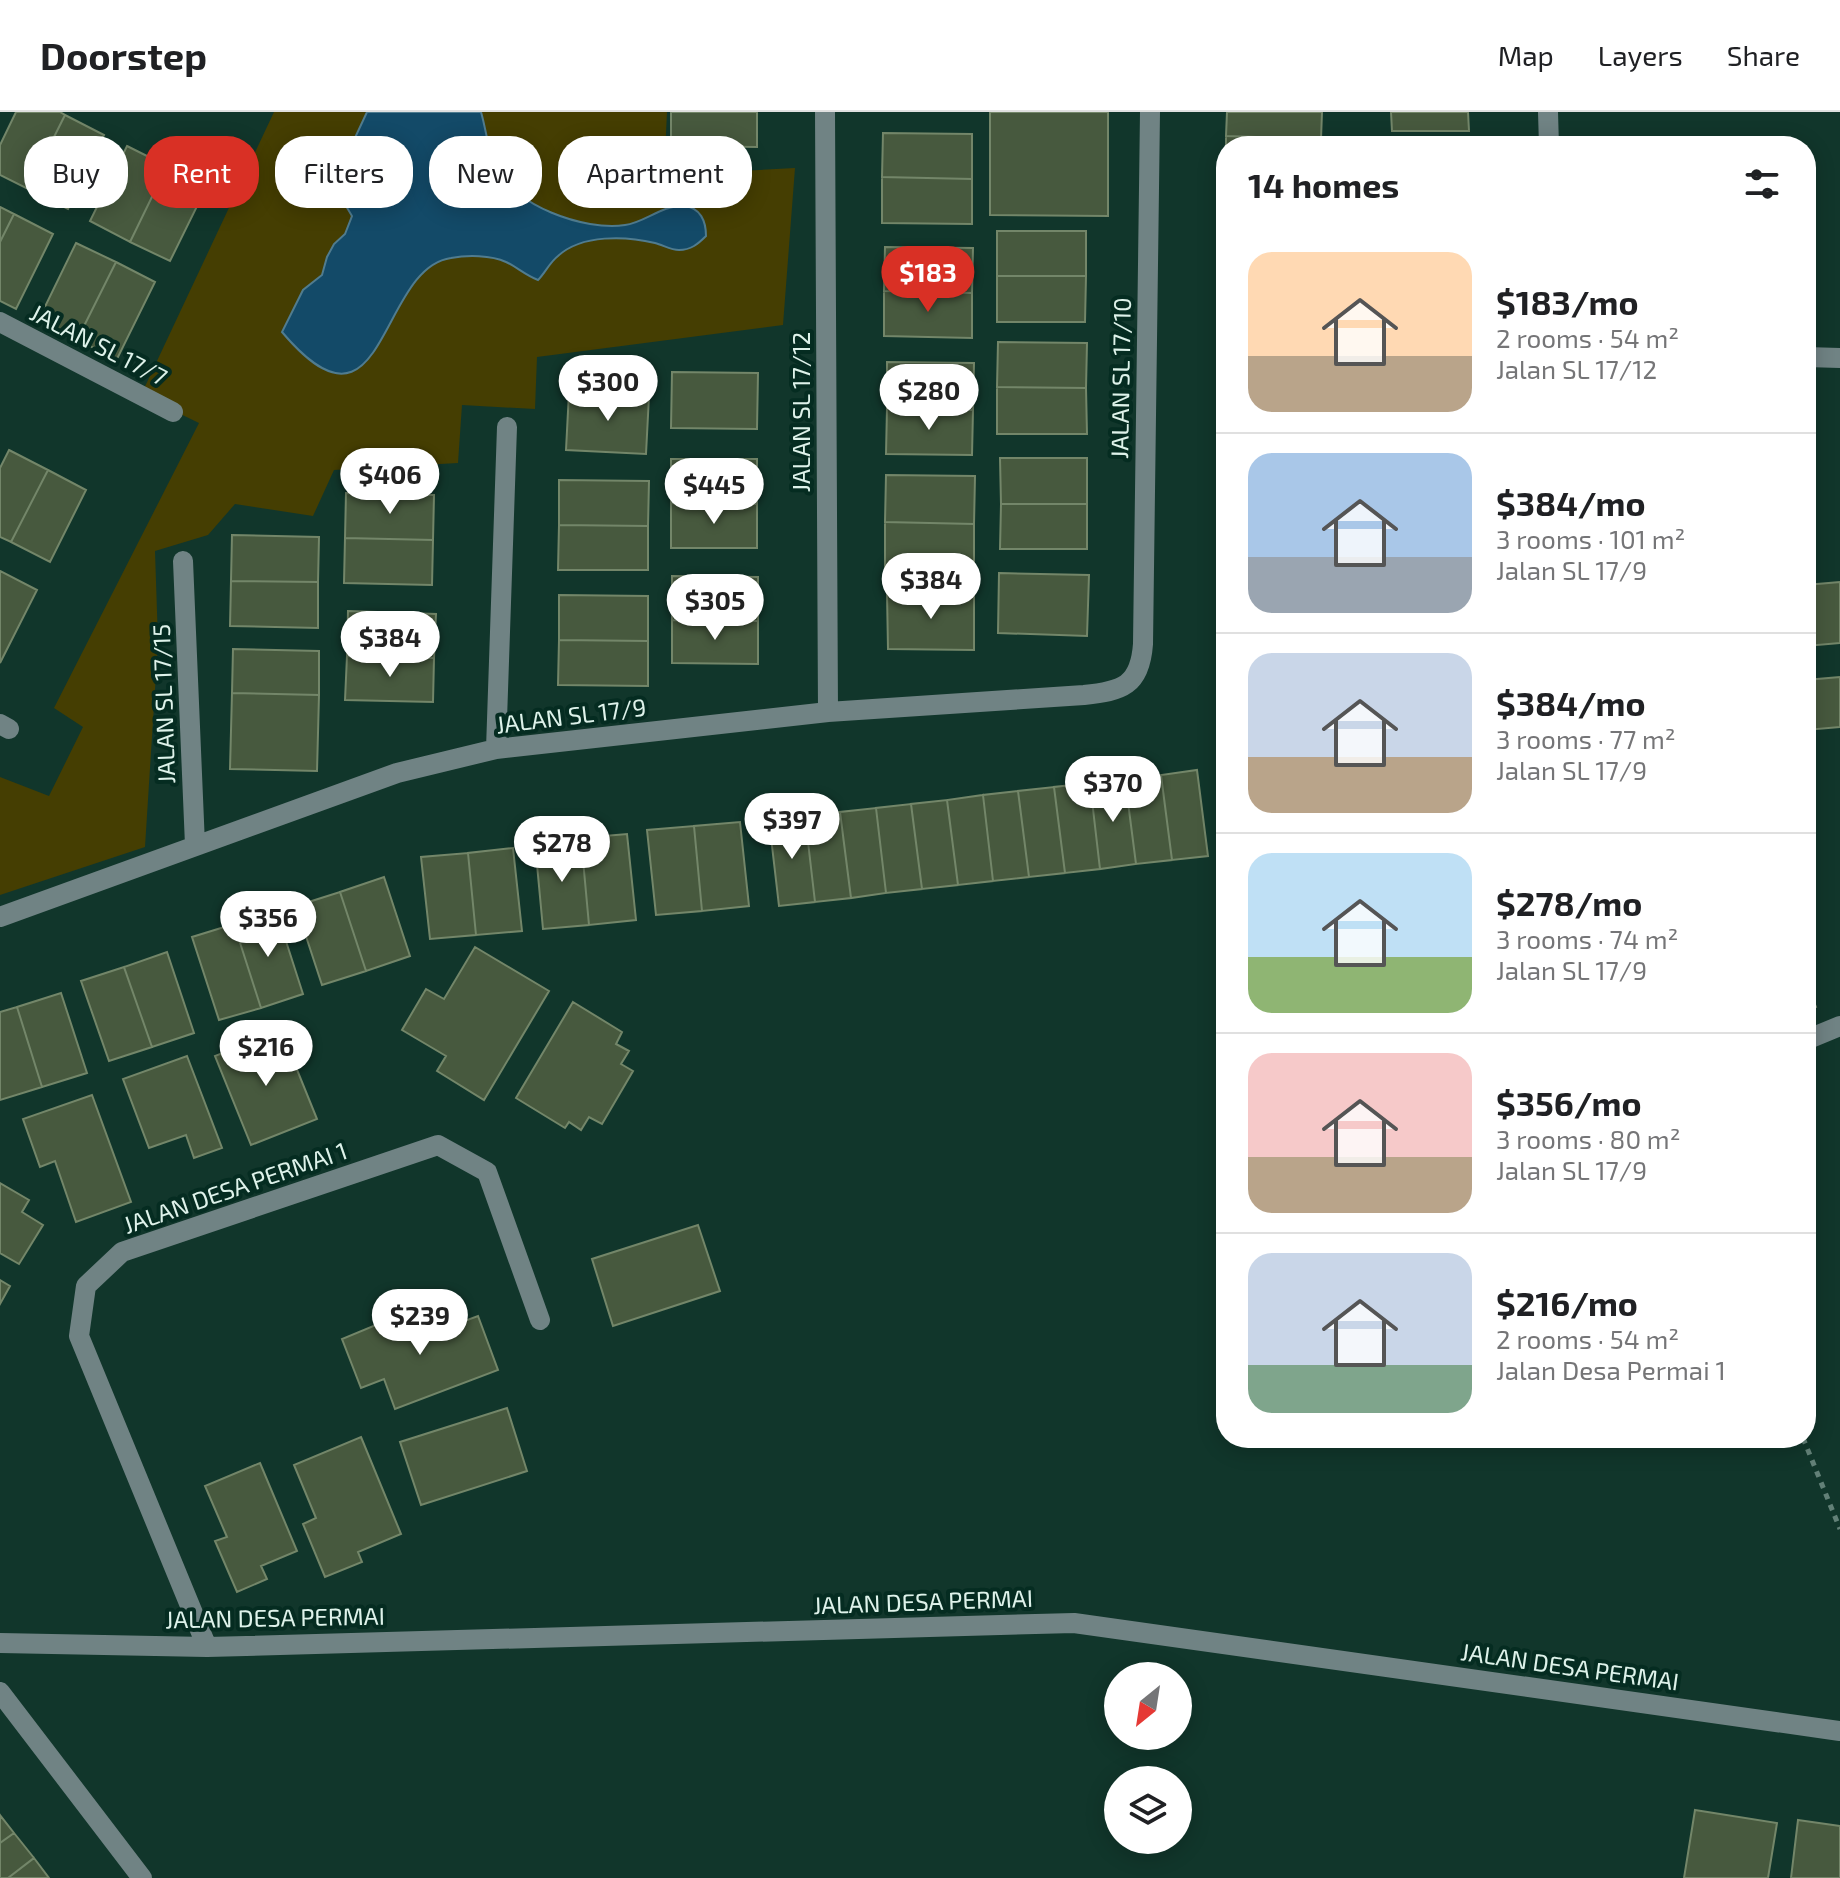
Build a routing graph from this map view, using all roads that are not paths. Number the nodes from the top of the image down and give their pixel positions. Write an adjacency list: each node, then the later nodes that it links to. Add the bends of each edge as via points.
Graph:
1 (825, 112): 12 (street, JALAN SL 17/12)
2 (1150, 112): 11 (street, JALAN SL 17/10)
3 (1548, 112): 4 (street)
4 (1549, 136)
5 (0, 322): 8 (street, JALAN SL 17/7)
6 (1816, 357): 7 (street)
7 (1840, 358)
8 (173, 412)
9 (507, 427): 13 (street)
10 (183, 561): 14 (street, JALAN SL 17/15)
11 (1143, 644): 12 (street, JALAN SL 17/9, via 1137,675 1105,693)
12 (828, 712): 13 (street, JALAN SL 17/9)
13 (496, 749): 14 (street, JALAN SL 17/9, via 397,773)
14 (195, 845): 15 (street, JALAN SL 17/9)
15 (0, 917)
16 (1840, 1026): 17 (street)
17 (1816, 1036)
18 (540, 1320): 20 (street, JALAN DESA PERMAI 1, via 487,1172 438,1145 122,1252 86,1286 79,1336)
19 (0, 1643): 20 (street, JALAN DESA PERMAI)
20 (207, 1647): 23 (street, JALAN DESA PERMAI, via 1074,1623)
21 (0, 1692): 22 (street)
22 (7, 1716): 24 (street)
23 (1840, 1731)
24 (142, 1878)

